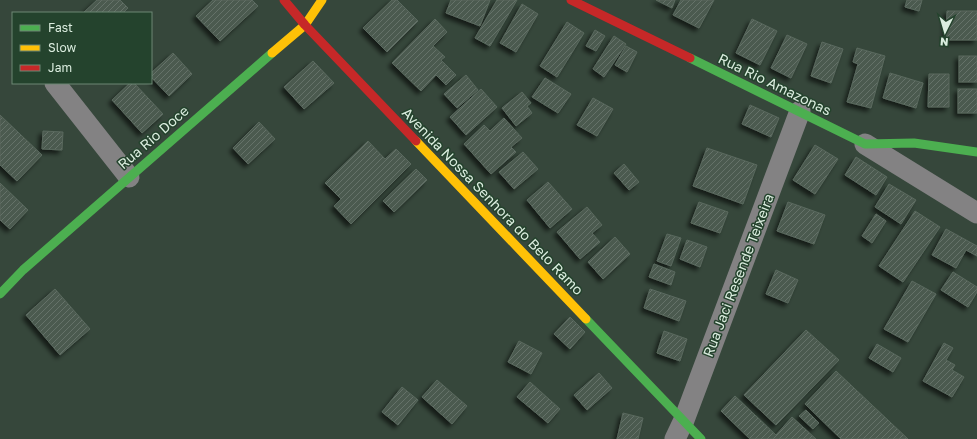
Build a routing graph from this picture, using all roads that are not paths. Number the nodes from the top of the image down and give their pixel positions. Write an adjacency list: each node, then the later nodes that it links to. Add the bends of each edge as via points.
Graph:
1 (284, 0): 4 (street, Avenida Nossa Senhora do Belo Ramo)
2 (322, 0): 4 (street, Rua Rio Doce)
3 (571, 0): 6 (street, Rua Rio Amazonas)
4 (305, 25): 9 (street, Rua Rio Doce); 12 (street, Avenida Nossa Senhora do Belo Ramo)
5 (56, 84): 9 (street)
6 (800, 111): 7 (street, Rua Rio Amazonas); 12 (street, Rua Jaci Resende Teixeira)
7 (865, 144): 8 (street, Rua Rio Amazonas, via 914,143); 10 (street)
8 (977, 152)
9 (128, 177): 11 (street, Rua Rio Doce, via 23,270)
10 (977, 213)
11 (0, 294)
12 (684, 420): 13 (street, Rua Jaci Resende Teixeira); 14 (street, Avenida Nossa Senhora do Belo Ramo)
13 (675, 439)
14 (701, 439)

